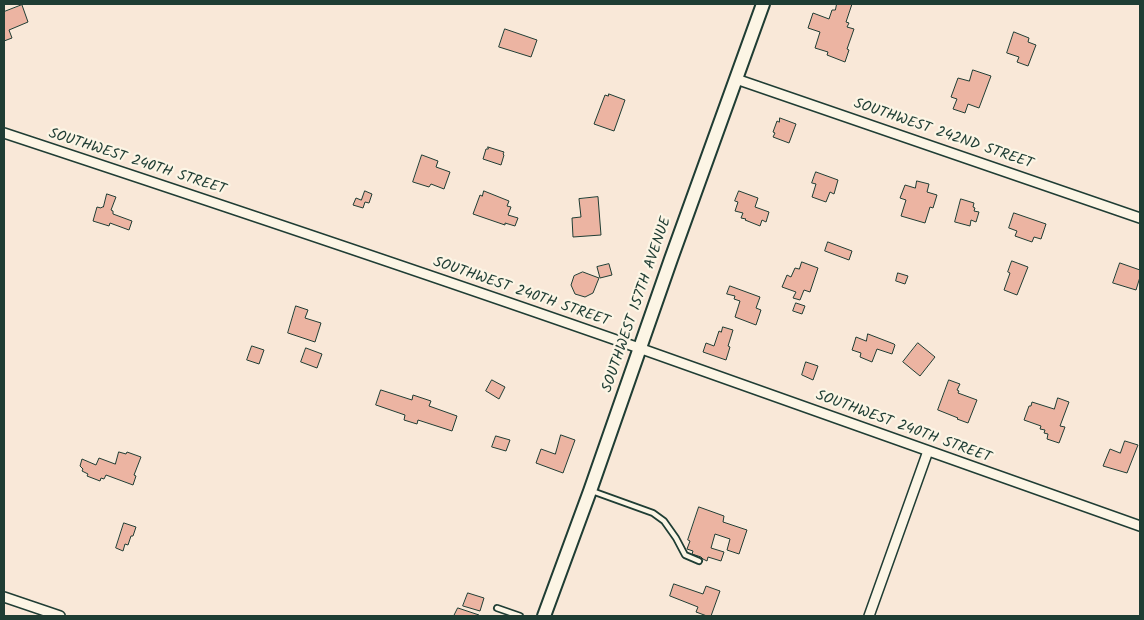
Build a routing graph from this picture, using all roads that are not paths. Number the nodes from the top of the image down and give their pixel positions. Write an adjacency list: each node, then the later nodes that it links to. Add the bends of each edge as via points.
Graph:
1 (763, 4): 2 (street, SOUTHWEST 157TH AVENUE)
2 (736, 79): 4 (street, SOUTHWEST 242ND STREET); 5 (street, SOUTHWEST 157TH AVENUE)
3 (4, 133): 5 (street, SOUTHWEST 240TH STREET)
4 (1140, 218)
5 (640, 349): 6 (street, SOUTHWEST 240TH STREET); 7 (street, SOUTHWEST 157TH AVENUE)
6 (928, 451): 8 (street, SOUTHWEST 240TH STREET); 15 (street)
7 (590, 491): 9 (lane, via 653,513 664,521 685,555); 14 (street, SOUTHWEST 157TH AVENUE)
8 (1140, 526)
9 (699, 561)
10 (4, 597): 12 (street)
11 (497, 608): 13 (lane)
12 (60, 616)
13 (520, 616)
14 (544, 616)
15 (869, 616)

